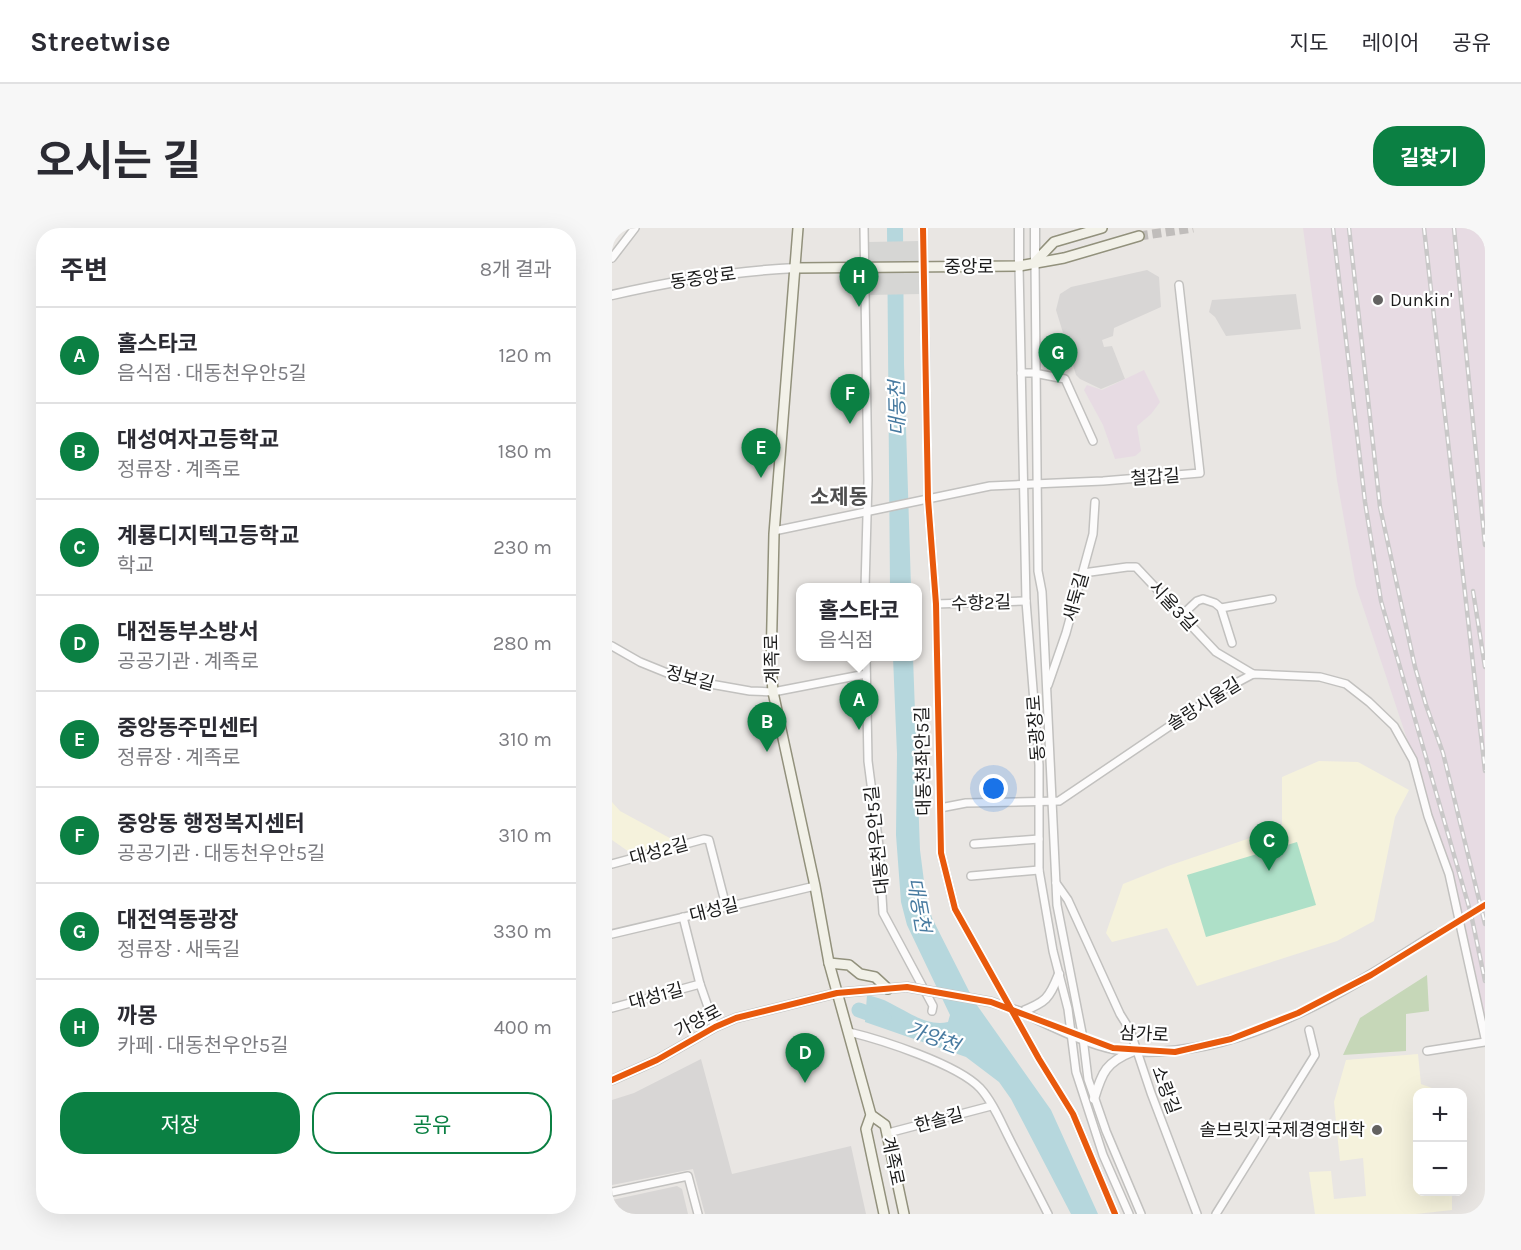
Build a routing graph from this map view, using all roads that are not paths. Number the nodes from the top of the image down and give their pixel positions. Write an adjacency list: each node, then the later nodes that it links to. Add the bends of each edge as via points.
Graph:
1 (635, 228): 9 (street)
2 (798, 228): 13 (main road, 계족로)
3 (864, 228): 14 (street)
4 (923, 228): 11 (street, 대동천좌안5길)
5 (1019, 228): 12 (street, 동광장로)
6 (1035, 228): 10 (street, 동광장로)
7 (1102, 228): 10 (main road, via 1054,242)
8 (1139, 236): 10 (main road, 중앙로, via 1064,258)
9 (612, 258)
10 (1035, 262): 12 (main road, 중앙로); 18 (street, 동광장로)
11 (922, 266): 12 (main road, 중앙로); 14 (main road, 중앙로); 22 (street, 대동천좌안5길)
12 (1019, 266): 17 (street, 동광장로)
13 (796, 268): 14 (main road, 중앙로); 16 (street, 동중앙로, via 665,283); 25 (main road, 계족로)
14 (865, 269): 24 (street)
15 (1179, 285): 21 (street, 철갑길, via 1200,473)
16 (612, 295)
17 (1021, 373): 18 (street); 20 (street, 동광장로)
18 (1034, 373): 19 (street, via 1065,379); 21 (street, 동광장로)
19 (1093, 441)
20 (1024, 483): 21 (street, 철갑길); 22 (street, 철갑길); 29 (street, 동광장로)
21 (1037, 483): 38 (street, 동광장로)
22 (925, 500): 24 (street, 철갑길); 30 (street, 대동천좌안5길)
23 (1095, 502): 26 (street, 새둑길, via 1093,534)
24 (869, 511): 25 (street); 27 (street)
25 (774, 531): 39 (main road, 계족로)
26 (1083, 573): 32 (street, 시울3길, via 1136,567); 38 (street, 새둑길)
27 (865, 583)
28 (1272, 599): 31 (street)
29 (1026, 601): 30 (street, 수향2길); 40 (street, 동광장로)
30 (936, 604): 42 (street, 대동천좌안5길)
31 (1221, 608): 32 (street, via 1203,599); 33 (street)
32 (1182, 615): 37 (street, 시울3길, via 1216,652)
33 (1232, 643)
34 (612, 646): 39 (street, 정보길, via 682,679)
35 (866, 661): 36 (street, 대동천우안5길)
36 (866, 674): 39 (street, 정보길); 60 (street, 대동천우안5길, via 868,761 883,913 933,1006)
37 (1253, 674): 41 (street, 솔랑시울길); 67 (street, 솔랑시울길, via 1320,676 1346,684 1394,726 1413,760 1449,874)
38 (1046, 690): 41 (street, 동광장로)
39 (773, 692): 49 (main road, 계족로)
40 (1039, 802): 41 (street, 솔랑시울길); 42 (street, 솔랑시울길, via 966,803); 43 (street, 동광장로)
41 (1052, 802): 48 (street, 동광장로)
42 (940, 808): 80 (street, 대동천좌안5길, via 941,852 955,909 1073,1114)
43 (1039, 840): 44 (street); 46 (street, 동광장로)
44 (974, 844)
45 (612, 864): 50 (street, 대성2길, via 709,840)
46 (1039, 870): 47 (street); 55 (street, 동광장로)
47 (971, 876)
48 (1055, 882): 66 (street, 동광장로); 68 (street, 소랑길, via 1068,900)
49 (815, 886): 50 (street, 대성길); 54 (main road, 계족로)
50 (726, 906): 51 (street, 대성길)
51 (683, 917): 52 (street, 대성길); 56 (street)
52 (612, 934)
53 (1432, 936): 68 (street, 삼가로, via 1371,975 1298,1013 1231,1039 1175,1052)
54 (829, 963): 57 (main road, via 849,965 860,974 875,977); 58 (main road, 계족로)
55 (1059, 974): 61 (street, via 1051,995); 65 (street, 동광장로)
56 (700, 984): 59 (street, 대성1길); 62 (street)
57 (888, 989): 58 (street, 삼가로); 61 (street, 삼가로, bridge, via 907,987 991,1002)
58 (837, 993): 62 (street, 가양로); 64 (main road, 계족로)
59 (612, 1008)
60 (932, 1011)
61 (1021, 1012): 65 (street, 삼가로)
62 (715, 1027): 70 (street, 가양로, via 657,1060)
63 (1310, 1030): 84 (street, via 1315,1055)
64 (849, 1032): 72 (street, via 928,1058 966,1078 980,1089); 73 (main road, 계족로)
65 (1072, 1034): 66 (street, 삼가로); 81 (street, 동광장로, via 1076,1072 1103,1155)
66 (1083, 1038): 68 (street, 삼가로, via 1113,1048); 71 (street, 동광장로)
67 (1485, 1040): 69 (street)
68 (1136, 1050): 71 (street, via 1102,1073); 83 (street, 소랑길)
69 (1427, 1051)
70 (613, 1077)
71 (1094, 1098): 82 (street, 동광장로)
72 (991, 1106): 74 (street, 한솔길); 79 (street)
73 (871, 1115): 74 (main road, 계족로, via 885,1125); 77 (main road, 계족로, via 866,1129)
74 (888, 1133): 78 (main road, 계족로)
75 (612, 1192): 76 (street, via 688,1176)
76 (698, 1214)
77 (884, 1214)
78 (904, 1214)
79 (1048, 1214)
80 (1114, 1214)
81 (1129, 1214)
82 (1141, 1214)
83 (1197, 1214)
84 (1216, 1214)

